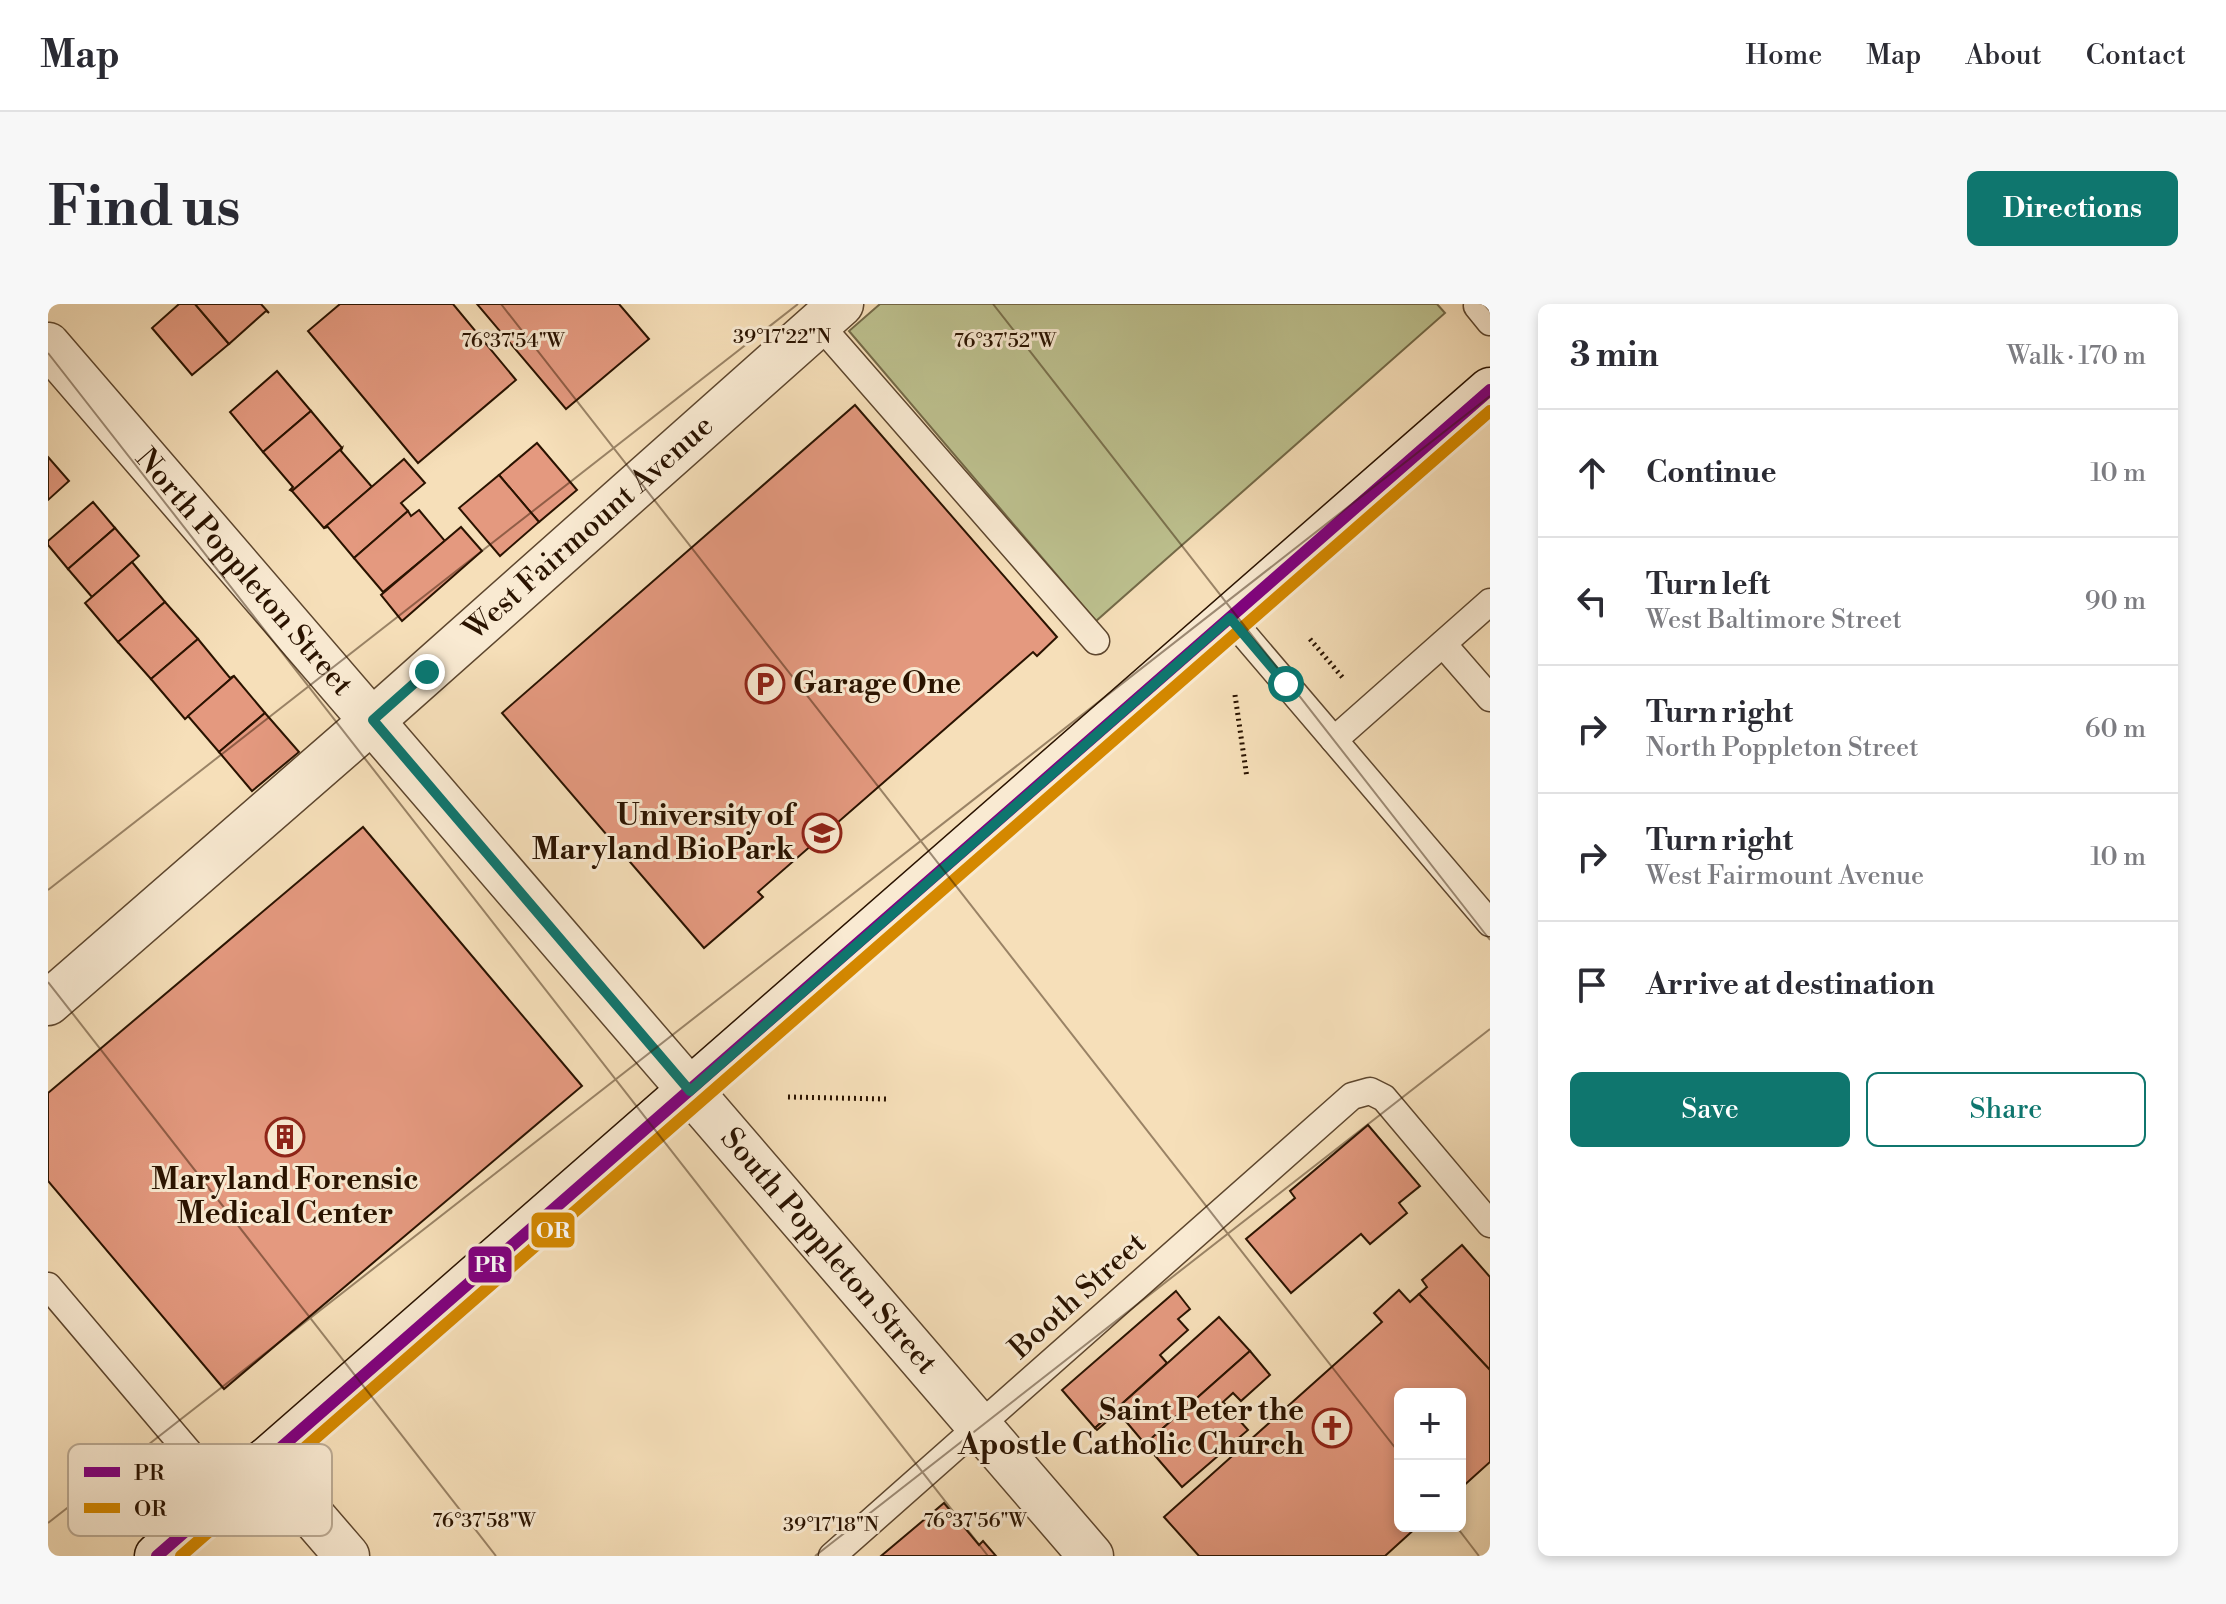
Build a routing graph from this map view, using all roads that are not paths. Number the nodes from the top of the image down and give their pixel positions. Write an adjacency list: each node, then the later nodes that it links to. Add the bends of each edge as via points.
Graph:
1 (830, 314): 6 (lane); 9 (street, West Fairmount Avenue)
2 (48, 345): 9 (street, North Poppleton Street)
3 (1490, 390): 5 (street)
4 (1490, 602): 7 (lane)
5 (1230, 618): 10 (lane); 13 (street)
6 (1096, 641)
7 (1443, 644): 8 (lane); 10 (lane)
8 (1490, 698)
9 (373, 720): 12 (street, West Fairmount Avenue); 13 (street, North Poppleton Street)
10 (1334, 740): 11 (lane)
11 (1490, 923)
12 (48, 1003)
13 (690, 1091): 16 (street, South Poppleton Street); 18 (street)
14 (1490, 1224): 16 (lane, Booth Street, via 1384,1098 1370,1091 1352,1096)
15 (48, 1286): 17 (lane)
16 (979, 1427): 23 (lane, Booth Street); 24 (street, South Poppleton Street)
17 (182, 1444)
18 (285, 1444)
19 (180, 1536): 21 (street)
20 (330, 1536): 22 (street)
21 (157, 1556)
22 (347, 1556)
23 (832, 1556)
24 (1091, 1556)

